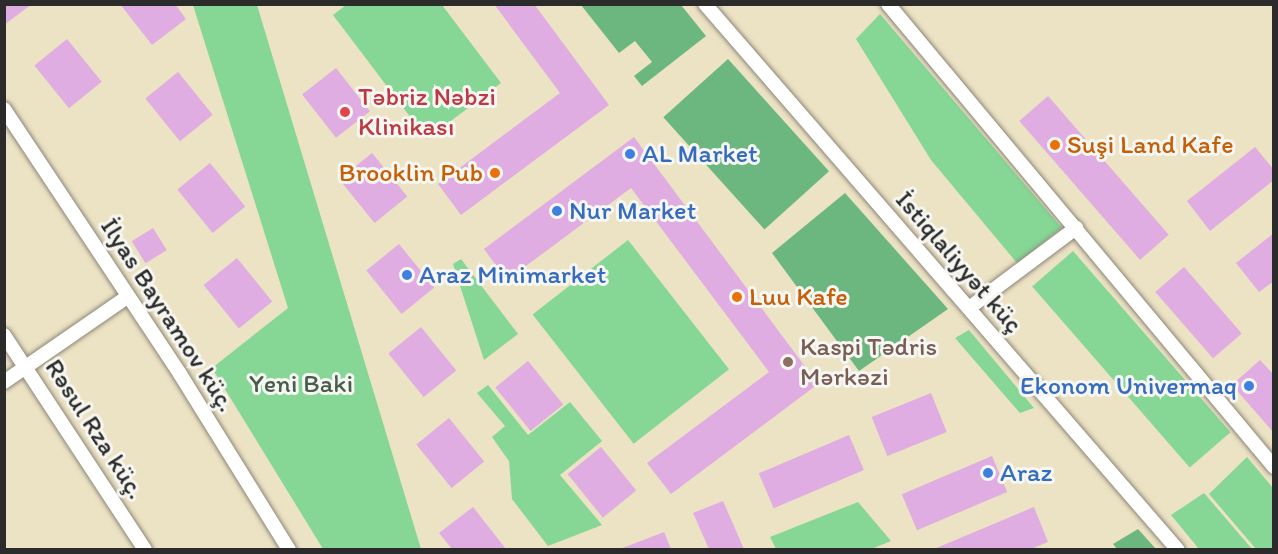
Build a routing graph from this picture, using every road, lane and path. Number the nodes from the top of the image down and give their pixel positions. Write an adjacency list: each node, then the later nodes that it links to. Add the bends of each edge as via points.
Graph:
1 (705, 4): 6 (street, İstiqlaliyyət küç)
2 (888, 4): 4 (street)
3 (4, 109): 5 (street, İlyas Bayramov küç.)
4 (1076, 228): 6 (street); 10 (street)
5 (127, 297): 8 (street); 12 (street, İlyas Bayramov küç.)
6 (969, 309): 13 (street, İstiqlaliyyət küç)
7 (4, 335): 8 (street, Rəsul Rza küç.)
8 (26, 368): 9 (street); 11 (street, Rəsul Rza küç.)
9 (4, 382)
10 (1274, 467)
11 (145, 549)
12 (290, 549)
13 (1178, 549)

